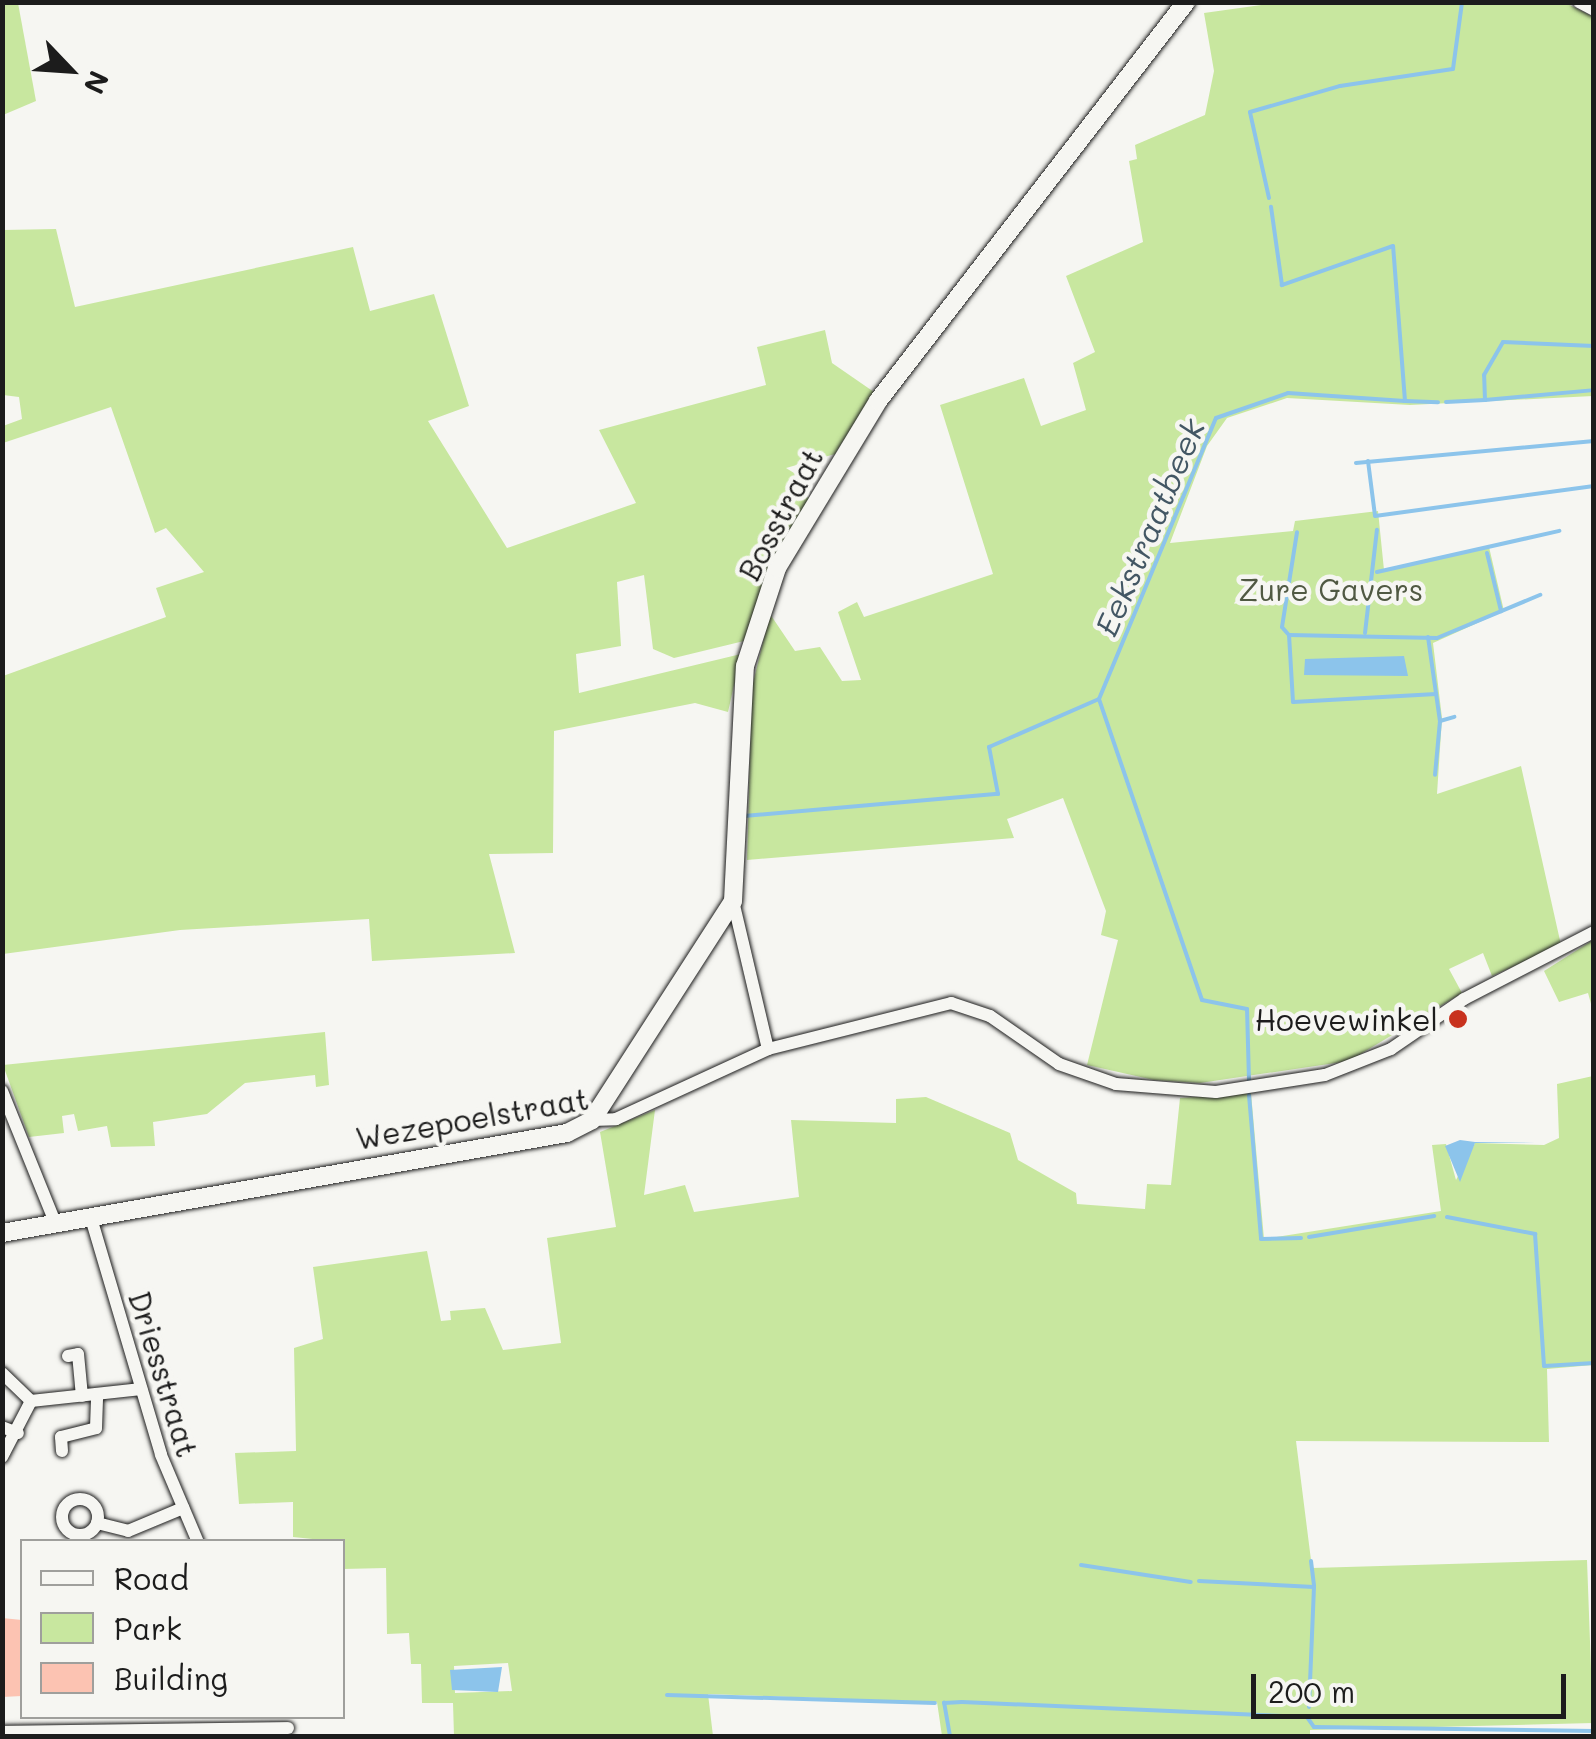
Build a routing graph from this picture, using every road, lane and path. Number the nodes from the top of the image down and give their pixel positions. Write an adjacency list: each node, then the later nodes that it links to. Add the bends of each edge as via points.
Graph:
1 (1186, 2): 4 (street, Bosstraat, via 878,402 778,568 745,666)
2 (1579, 2): 3 (street)
3 (1594, 10)
4 (733, 901): 6 (street); 8 (street, Bosstraat)
5 (1594, 932): 6 (street, Wezepoelstraat, via 1356,1067 1216,1092 1081,1075 977,1009 951,1003)
6 (768, 1049): 8 (street, Wezepoelstraat, via 616,1119)
7 (2, 1091): 10 (street)
8 (592, 1120): 9 (street, Wezepoelstraat, via 567,1133)
9 (91, 1218): 10 (street, Wezepoelstraat); 14 (street, Driesstraat)
10 (55, 1222): 11 (street, Wezepoelstraat)
11 (2, 1233)
12 (78, 1354): 16 (street)
13 (2, 1374): 17 (street)
14 (141, 1389): 15 (street); 22 (street, Driesstraat)
15 (97, 1394): 16 (street); 20 (street, via 96,1428)
16 (82, 1396): 17 (street)
17 (31, 1401): 19 (street)
18 (2, 1426): 19 (street)
19 (18, 1433): 21 (street)
20 (61, 1439)
21 (2, 1457)
22 (183, 1508): 23 (street, via 128,1531); 25 (street, Driesstraat)
23 (97, 1524): 24 (street); 24 (street, via 88,1501 66,1506 66,1527)
24 (87, 1538)
25 (197, 1539)
26 (288, 1727): 27 (street)
27 (2, 1732)

